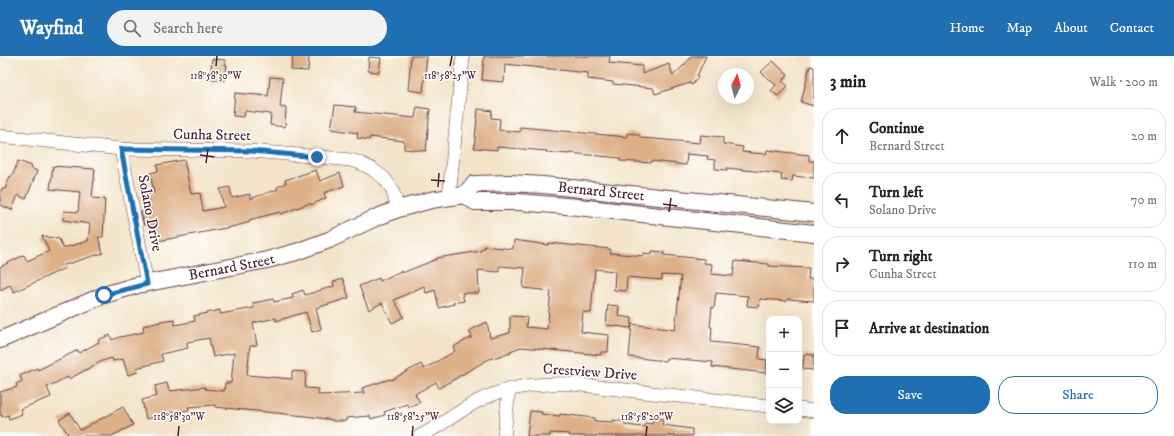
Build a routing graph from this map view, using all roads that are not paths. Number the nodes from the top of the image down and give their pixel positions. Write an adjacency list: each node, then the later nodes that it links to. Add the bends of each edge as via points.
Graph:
1 (463, 56): 4 (street)
2 (0, 136): 3 (street, Cunha Street)
3 (121, 149): 5 (street, Cunha Street, via 251,151 358,162 384,178 392,189); 8 (street, Solano Drive)
4 (456, 196): 5 (street, Bernard Street); 6 (street, Bernard Street, via 474,184 510,183); 7 (street, Bernard Street, via 475,202 518,202 578,207)
5 (398, 210): 8 (street, Bernard Street, via 296,252)
6 (814, 213)
7 (814, 233)
8 (147, 284): 9 (street, Bernard Street, via 104,295)
9 (0, 340)
10 (508, 390): 11 (street, Crestview Drive, via 549,383 572,384); 14 (street, Crestview Drive, via 478,401); 15 (street)
11 (766, 406)
12 (802, 409): 13 (street)
13 (814, 411)
14 (420, 436)
15 (504, 436)

